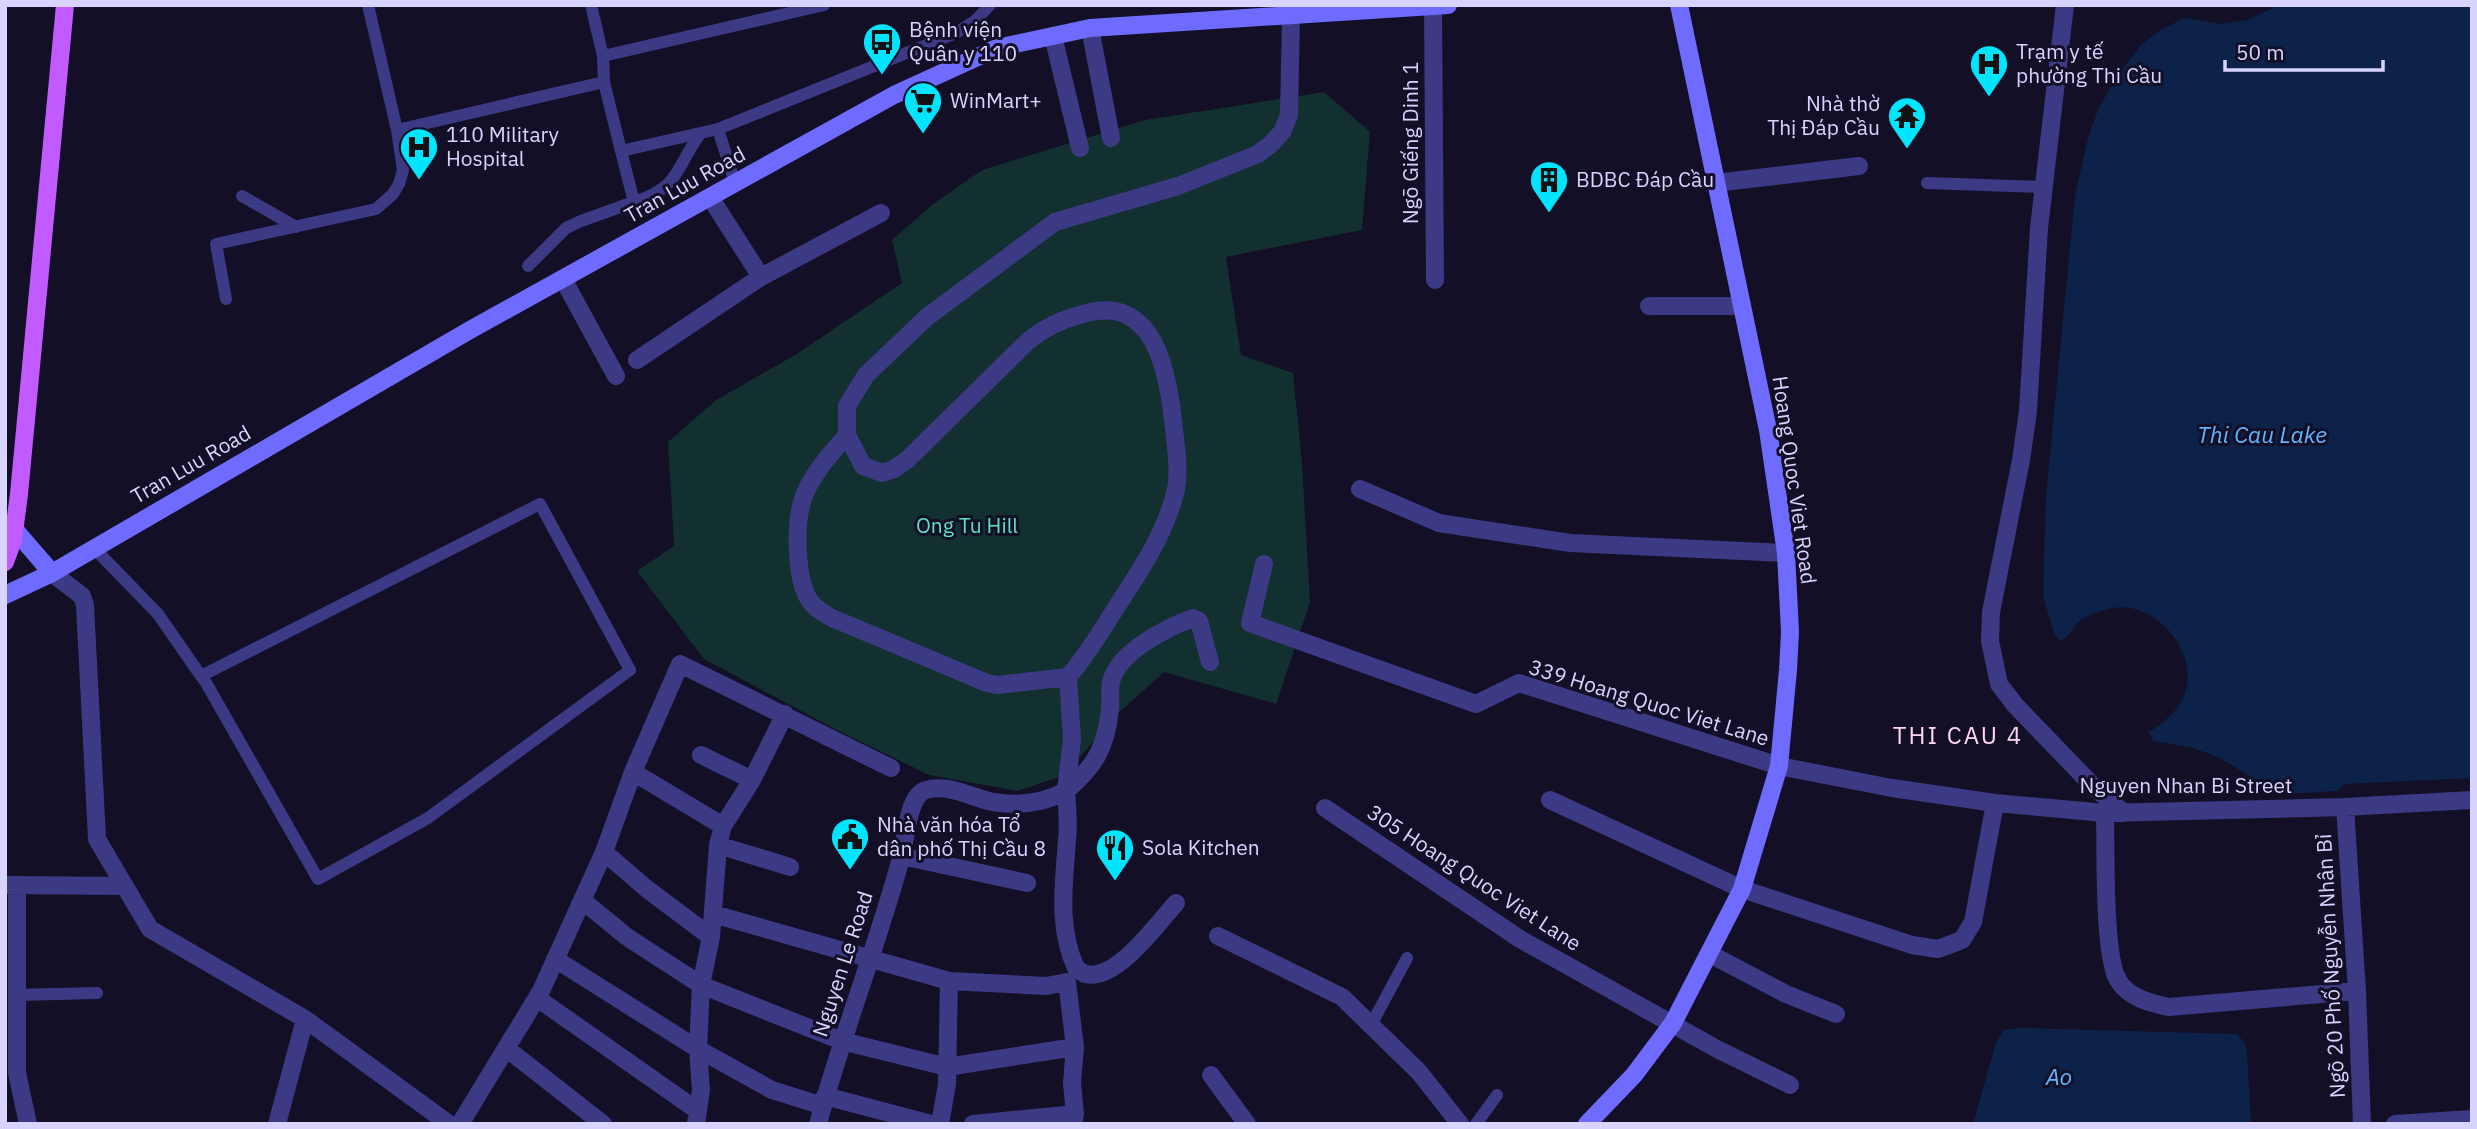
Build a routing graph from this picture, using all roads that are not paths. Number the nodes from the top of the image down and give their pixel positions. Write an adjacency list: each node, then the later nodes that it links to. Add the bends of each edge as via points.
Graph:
1 (65, 5): 42 (main road)
2 (368, 5): 16 (lane)
3 (591, 5): 13 (lane)
4 (824, 5): 9 (lane)
5 (990, 5): 15 (lane, via 956,33)
6 (1679, 5): 23 (main road, Hoang Quoc Viet Road)
7 (2065, 5): 25 (street)
8 (1440, 6): 10 (main road, Tran Luu Road); 34 (street, Ngõ Giếng Dinh 1)
9 (784, 10): 13 (lane)
10 (1291, 15): 11 (main road, Tran Luu Road); 40 (street, via 1289,115 1271,144 1258,154 1178,186 1075,214 1038,232 927,317 866,375 847,406)
11 (1090, 27): 12 (main road, Tran Luu Road); 18 (street)
12 (1053, 36): 19 (street); 22 (main road, Tran Luu Road, via 997,48 894,95)
13 (603, 56): 14 (lane)
14 (604, 82): 16 (lane); 20 (lane)
15 (718, 129): 17 (lane); 22 (lane)
16 (397, 130): 30 (lane, via 403,170 386,202 376,209)
17 (700, 134): 20 (lane); 28 (lane, via 671,183)
18 (1111, 138)
19 (1080, 148)
20 (621, 151): 28 (lane)
21 (1859, 166): 23 (street)
22 (735, 183): 27 (main road, Tran Luu Road)
23 (1715, 183): 37 (main road, Hoang Quoc Viet Road)
24 (1927, 184): 25 (lane)
25 (2043, 187): 65 (street, via 2028,411 1991,612 1990,641 1999,684 2023,715)
26 (242, 196): 30 (lane)
27 (710, 197): 32 (street); 33 (main road, Tran Luu Road)
28 (634, 201): 31 (lane, via 566,228)
29 (881, 213): 32 (street)
30 (296, 227): 35 (lane, via 216,244)
31 (528, 266)
32 (761, 277): 38 (street)
33 (563, 279): 39 (street); 43 (main road, Tran Luu Road)
34 (1435, 280)
35 (226, 299)
36 (1649, 306): 37 (street)
37 (1742, 306): 44 (main road, Hoang Quoc Viet Road, via 1768,430)
38 (637, 360)
39 (616, 376)
40 (847, 435): 51 (street, via 827,457 802,500 801,580 817,609 987,683); 51 (street, via 863,466 882,473 894,469 1044,328 1094,310 1111,309 1127,312 1140,324 1160,358 1171,402 1176,489 1149,556 1083,661)
41 (1360, 489): 44 (street, via 1439,523 1570,543)
42 (14, 529): 45 (main road); 47 (main road)
43 (93, 547): 47 (main road, Tran Luu Road); 50 (lane, via 158,614)
44 (1786, 553): 54 (main road, Hoang Quoc Viet Road, via 1790,632)
45 (5, 562)
46 (1264, 564): 54 (street, 339 Hoang Quoc Viet Lane, via 1250,623 1476,704 1518,683)
47 (52, 573): 48 (main road, Tran Luu Road); 73 (street, via 82,596 85,605 97,839)
48 (5, 595)
49 (1209, 662): 58 (street, via 1199,621 1193,618 1131,651 1111,682 1101,753)
50 (201, 676): 50 (lane, via 318,879 428,818 630,670 540,504)
51 (1068, 677): 58 (street, via 1072,739)
52 (785, 714): 55 (street); 56 (street, via 680,664); 57 (street)
53 (701, 755): 57 (street)
54 (1779, 766): 61 (street, Nguyen Nhan Bi Street); 74 (main road, Hoang Quoc Viet Road)
55 (891, 768)
56 (632, 772): 66 (street); 68 (street)
57 (752, 780): 66 (street)
58 (1066, 791): 69 (street, Nguyen Le Road, via 1050,800 1019,804 992,802 964,792 924,790 912,806); 76 (street, via 1063,909 1076,968 1086,974 1098,973 1122,962)
59 (1550, 800): 74 (street)
60 (2472, 800): 62 (street, Nguyen Nhan Bi Street)
61 (1995, 803): 64 (street, Nguyen Nhan Bi Street); 74 (street, via 1973,922 1962,940 1938,949 1912,945)
62 (2345, 807): 65 (street, Nguyen Nhan Bi Street); 86 (street, Ngõ 20 Phố Nguyễn Nhân Bỉ)
63 (1325, 808): 92 (street, 305 Hoang Quoc Viet Lane, via 1520,939)
64 (2105, 813): 65 (street, Nguyen Nhan Bi Street); 86 (street, via 2110,948 2118,981 2145,1002 2169,1007)
65 (2124, 813)
66 (723, 826): 67 (street)
67 (718, 845): 70 (street); 77 (street)
68 (604, 852): 75 (street); 79 (street)
69 (902, 856): 71 (street); 81 (street, Nguyen Le Road)
70 (790, 867)
71 (1027, 883)
72 (11, 885): 73 (street); 88 (street)
73 (124, 886): 91 (street, via 150,929)
74 (1742, 890): 80 (main road, Hoang Quoc Viet Road)
75 (582, 900): 83 (street); 85 (street, via 627,937)
76 (1176, 903)
77 (713, 914): 79 (street); 81 (street)
78 (1218, 936): 93 (street, via 1342,997)
79 (711, 937): 85 (street)
80 (1710, 954): 90 (street); 92 (main road, Hoang Quoc Viet Road)
81 (869, 958): 84 (street); 94 (street, Nguyen Le Road)
82 (1406, 958): 93 (lane)
83 (555, 959): 89 (street); 97 (street)
84 (949, 981): 95 (street, via 1046,986 1067,982); 98 (street)
85 (701, 985): 94 (street); 97 (street)
86 (2357, 991): 118 (street, Ngõ 20 Phố Nguyễn Nhân Bỉ)
87 (97, 993): 88 (lane)
88 (16, 995): 106 (street, via 17,1073)
89 (537, 998): 96 (street); 103 (street)
90 (1836, 1014)
91 (305, 1019): 107 (street); 108 (street)
92 (1673, 1023): 100 (street, 305 Hoang Quoc Viet Lane); 117 (main road, Hoang Quoc Viet Road, via 1634,1075)
93 (1371, 1025): 115 (street, via 1419,1072)
94 (842, 1041): 98 (street); 102 (street, Nguyen Le Road)
95 (1075, 1047): 98 (street); 104 (street)
96 (506, 1048): 109 (street); 110 (street)
97 (698, 1049): 102 (street, via 772,1090); 103 (street, via 701,1090)
98 (947, 1067): 112 (street)
99 (1211, 1075): 114 (street)
100 (1790, 1085)
101 (1497, 1096): 116 (lane)
102 (822, 1109): 111 (street)
103 (697, 1117)
104 (1074, 1119): 113 (street)
105 (2472, 1119): 119 (street)
106 (28, 1124)
107 (278, 1124)
108 (449, 1124)
109 (460, 1124)
110 (603, 1124)
111 (931, 1124)
112 (940, 1124)
113 (973, 1124)
114 (1248, 1124)
115 (1460, 1124)
116 (1476, 1124)
117 (1587, 1124)
118 (2362, 1124)
119 (2395, 1124)

